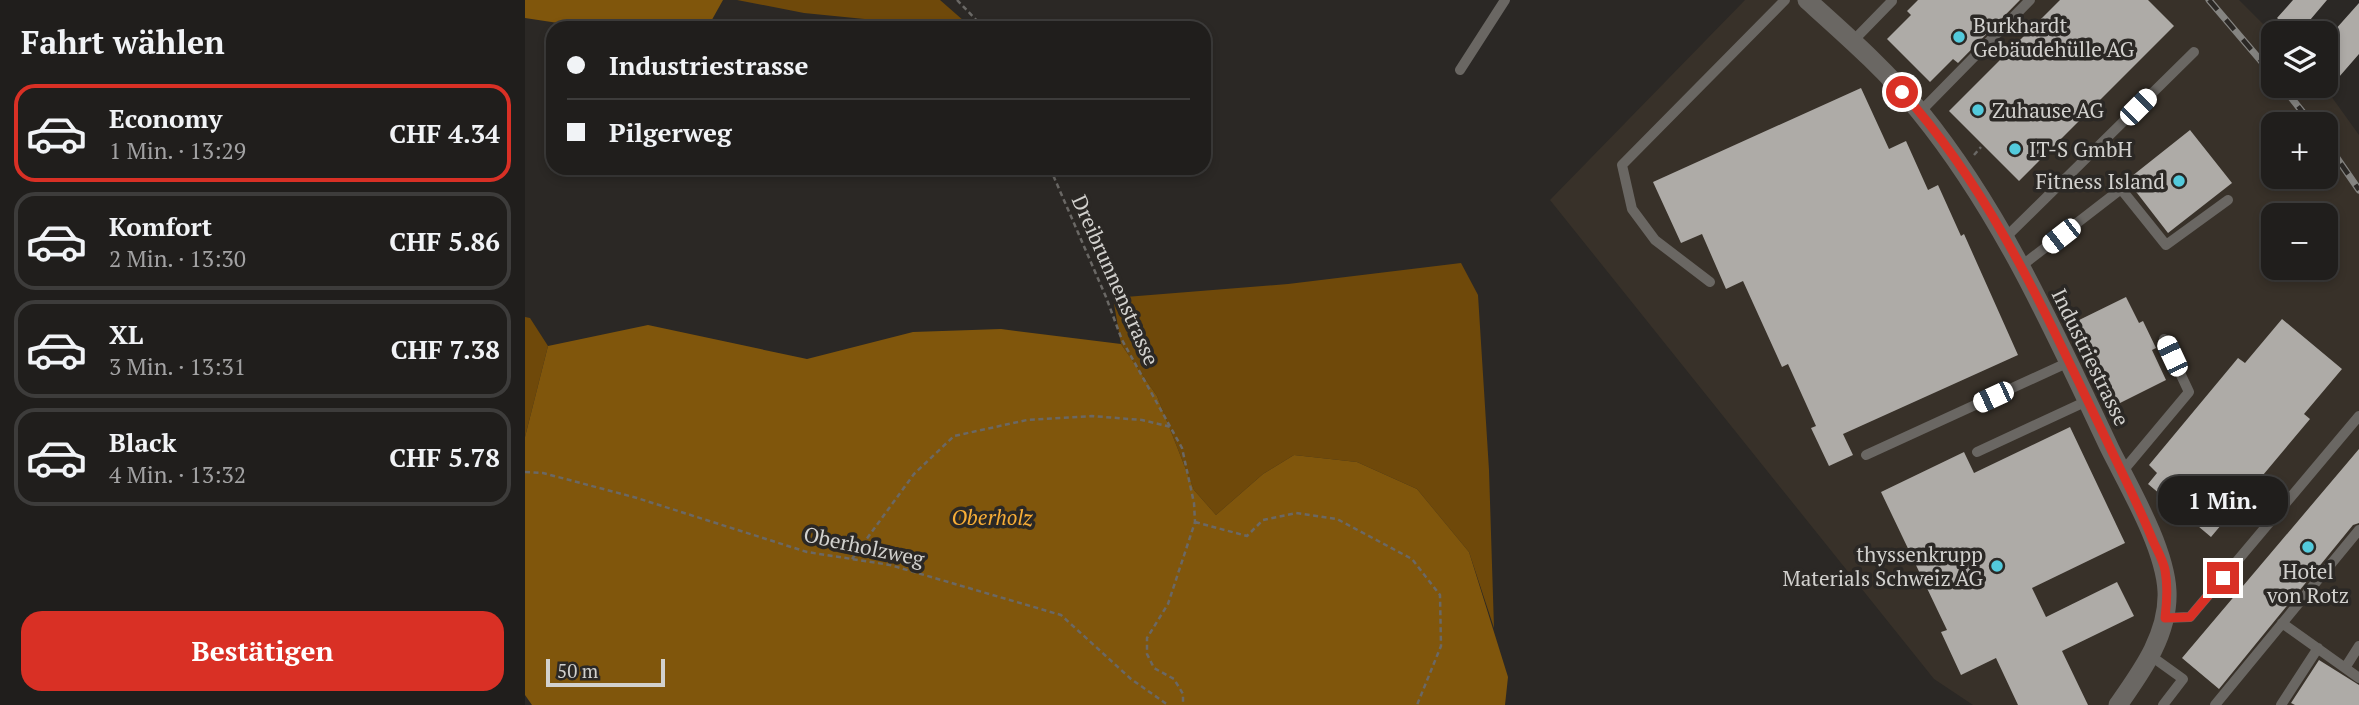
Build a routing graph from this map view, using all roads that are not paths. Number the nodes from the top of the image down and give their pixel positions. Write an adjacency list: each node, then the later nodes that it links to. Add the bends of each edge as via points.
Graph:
1 (1505, 0): 8 (lane)
2 (1786, 0): 13 (lane, via 1622,165 1632,209 1655,240)
3 (1807, 0): 6 (street, Industriestrasse)
4 (1891, 0): 6 (lane)
5 (2030, 0): 9 (lane)
6 (1853, 41): 9 (street, Industriestrasse)
7 (2194, 51): 11 (lane)
8 (1460, 70)
9 (1920, 112): 11 (street, Industriestrasse)
10 (2228, 200): 12 (lane, via 2166,245 2121,189)
11 (2005, 238): 12 (street, Industriestrasse)
12 (2020, 267): 15 (street, Industriestrasse)
13 (1710, 282)
14 (2164, 339): 20 (lane, via 2189,392)
15 (2069, 362): 16 (street, Industriestrasse); 19 (lane)
16 (2087, 401): 18 (lane); 20 (street, Industriestrasse)
17 (2359, 416): 22 (lane, via 2190,617)
18 (1977, 452)
19 (1865, 455)
20 (2122, 473): 22 (street, Industriestrasse, via 2165,569)
21 (2359, 530): 23 (lane)
22 (2165, 618): 26 (street, Industriestrasse)
23 (2282, 624): 25 (lane); 31 (lane)
24 (2359, 646): 27 (lane)
25 (2318, 648): 27 (lane); 32 (lane)
26 (2151, 656): 29 (street, Industriestrasse); 30 (lane, via 2183,679)
27 (2345, 668): 28 (lane)
28 (2359, 677)
29 (2118, 705)
30 (2163, 705)
31 (2215, 705)
32 (2281, 705)

